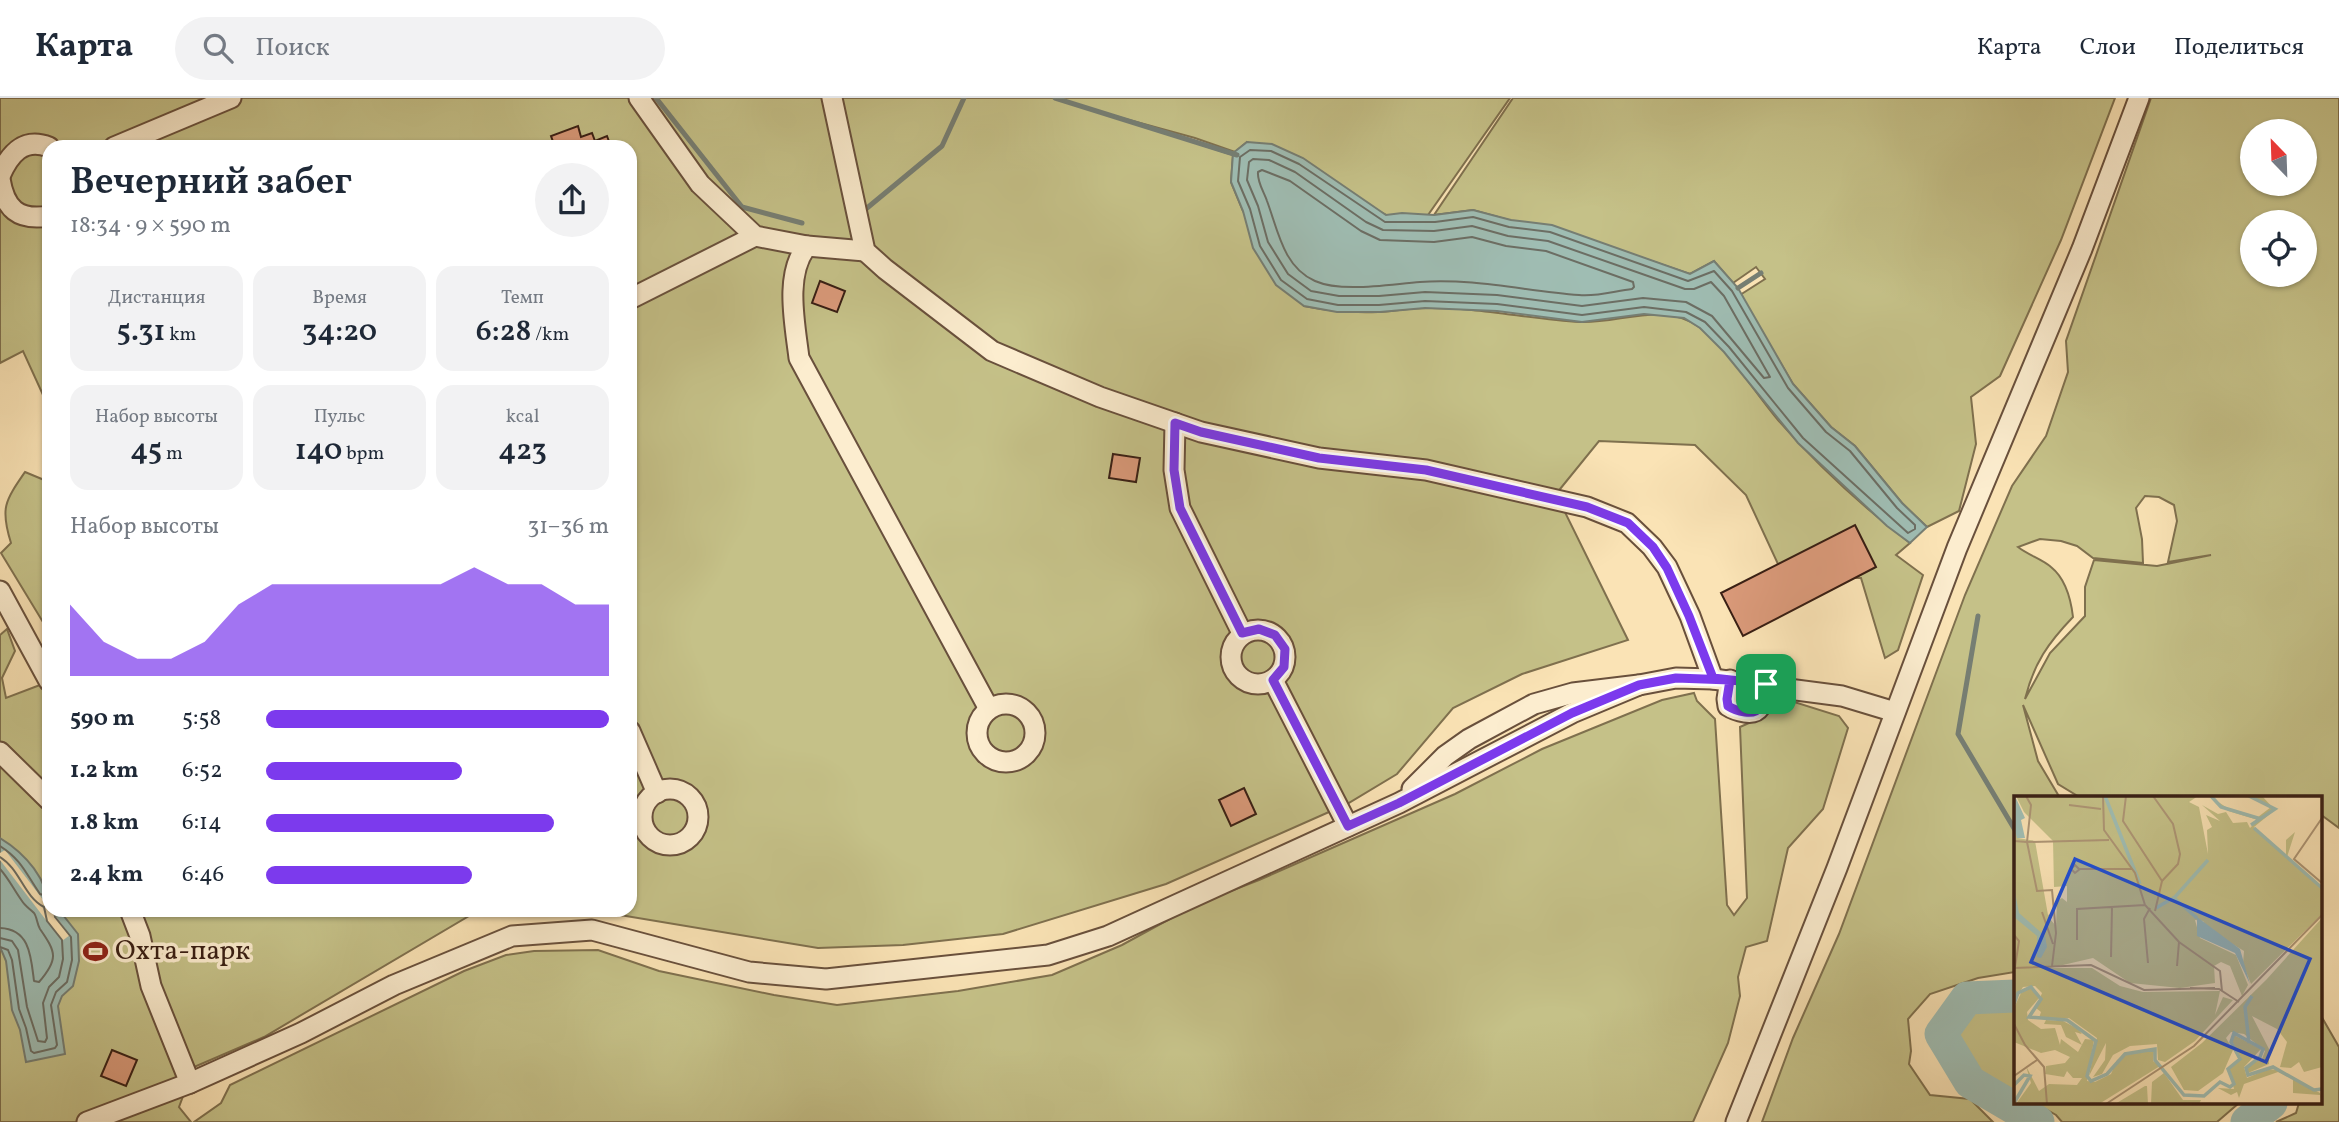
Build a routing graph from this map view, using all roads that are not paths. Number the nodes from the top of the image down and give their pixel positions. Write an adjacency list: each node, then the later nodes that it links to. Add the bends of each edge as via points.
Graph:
1 (231, 98): 5 (street)
2 (639, 98): 9 (street, via 700,184)
3 (832, 98): 11 (street)
4 (2138, 98): 21 (street)
5 (131, 140)
6 (42, 144): 7 (street, via 22,147 7,159)
7 (0, 178): 8 (street, via 3,196 15,211 33,219)
8 (42, 217)
9 (755, 236): 10 (street); 12 (street)
10 (807, 246): 11 (street); 20 (street, via 799,257 795,281 799,358)
11 (865, 251): 13 (street, via 992,351)
12 (637, 295)
13 (1175, 423): 15 (street, via 1174,470 1180,508); 17 (street, via 1319,458 1426,470 1587,507 1628,523 1667,568)
14 (0, 592): 16 (street)
15 (1242, 633): 18 (street, via 1259,629 1275,635 1285,649 1284,667); 18 (street, via 1231,647 1230,664 1240,678 1256,685)
16 (42, 668)
17 (1721, 679): 19 (street); 19 (street, via 1728,706 1751,713 1762,705); 26 (street, via 1676,678 1573,693 1534,705 1445,756 1399,803)
18 (1273, 680): 26 (street)
19 (1766, 684): 21 (street, via 1842,696)
20 (989, 709)
21 (1895, 712): 32 (street)
22 (637, 747): 25 (street)
23 (0, 752): 24 (street)
24 (42, 793)
25 (657, 793)
26 (1348, 826): 30 (street, via 1108,936 1048,955 826,979 749,972 592,930 512,936 394,985)
27 (133, 917): 29 (street)
28 (139, 917): 29 (street)
29 (140, 936): 30 (street, via 151,986)
30 (190, 1083): 31 (street)
31 (88, 1122)
32 (1736, 1122)

